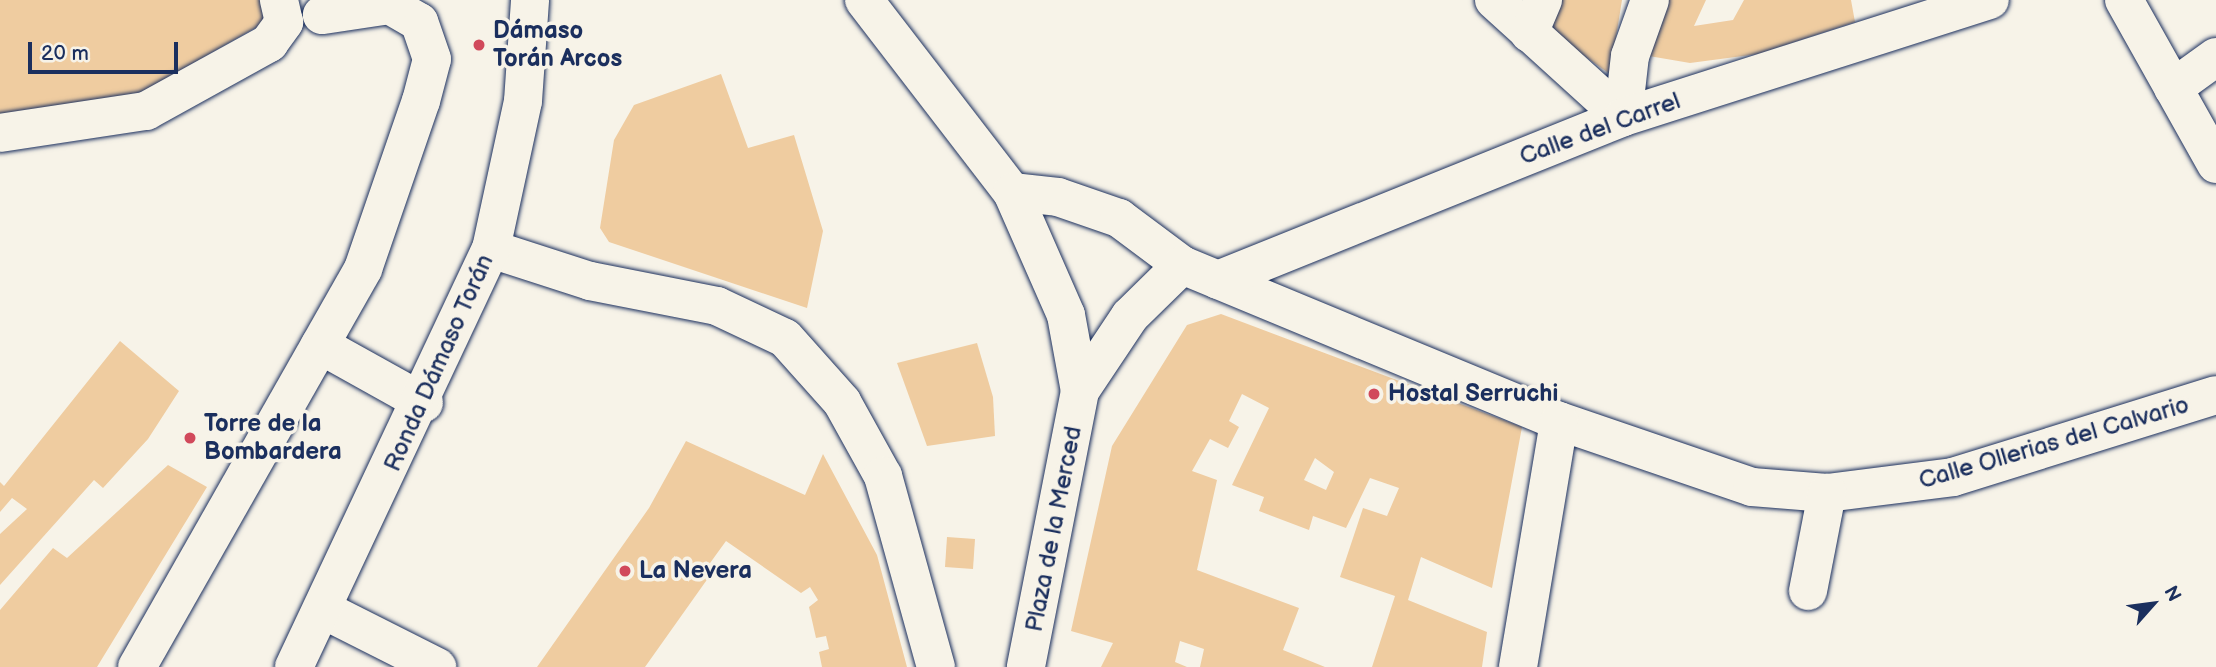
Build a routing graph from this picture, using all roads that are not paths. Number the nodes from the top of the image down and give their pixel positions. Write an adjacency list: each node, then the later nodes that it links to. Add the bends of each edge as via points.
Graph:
1 (530, 0): 16 (street, Ronda Dámaso Torán, via 523,102)
2 (864, 0): 15 (street, Plaza de la Merced)
3 (1494, 0): 9 (street)
4 (1650, 0): 12 (street, via 1630,56)
5 (1990, 0): 7 (street, Calle del Carrel)
6 (2124, 0): 11 (street)
7 (1944, 7): 12 (street, Calle del Carrel)
8 (314, 11): 13 (street, via 269,43 146,111); 19 (street, via 390,5 419,22 432,60 363,269)
9 (1536, 17): 12 (street)
10 (2216, 57): 11 (street)
11 (2173, 89): 14 (street)
12 (1623, 117): 18 (street, Calle del Carrel)
13 (0, 133)
14 (2216, 164)
15 (1012, 192): 17 (street, via 1058,197 1119,218); 20 (street, Plaza de la Merced, via 1066,315)
16 (491, 249): 22 (street, Ronda Dámaso Torán); 30 (street, via 590,281 717,306 785,338 842,402 883,476)
17 (1182, 265): 18 (street, Calle Ollerias del Calvario); 20 (street, Plaza de la Merced, via 1130,316)
18 (1217, 280): 23 (street, Calle Ollerias del Calvario)
19 (320, 345): 22 (street); 27 (street)
20 (1080, 391): 31 (street, Plaza de la Merced)
21 (2216, 395): 24 (street, Calle Ollerias del Calvario, via 1953,477)
22 (424, 403): 26 (street, Ronda Dámaso Torán)
23 (1559, 421): 24 (street, Calle Ollerias del Calvario, via 1722,480); 32 (street)
24 (1827, 493): 25 (street)
25 (1808, 591)
26 (324, 610): 28 (street, Ronda Dámaso Torán); 29 (street)
27 (137, 667)
28 (294, 667)
29 (437, 667)
30 (936, 667)
31 (1026, 667)
32 (1518, 667)

